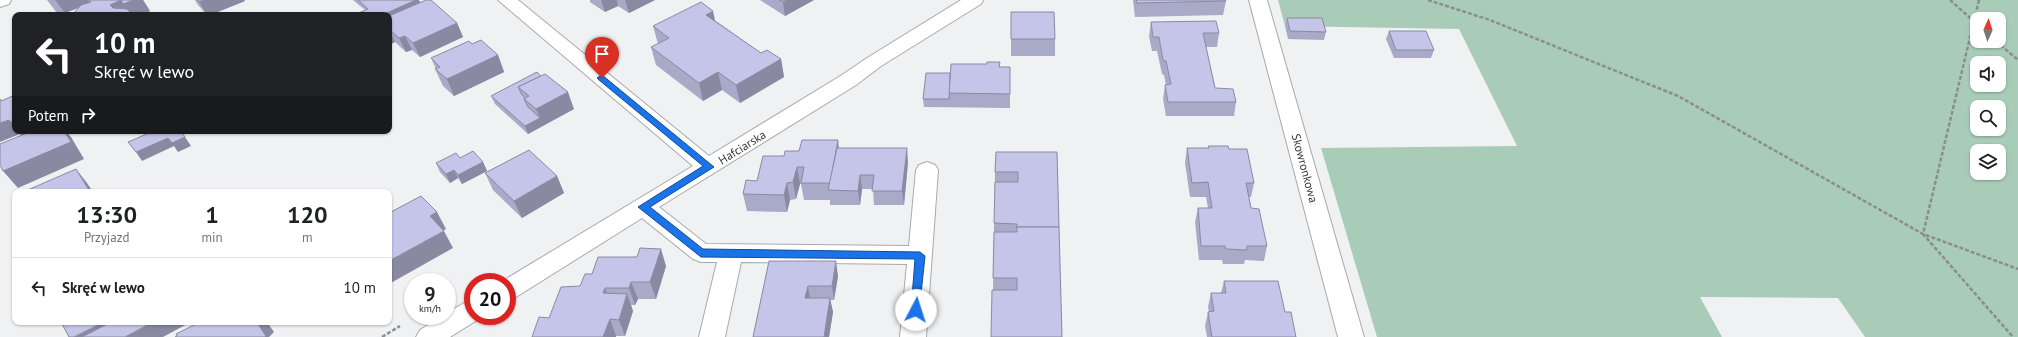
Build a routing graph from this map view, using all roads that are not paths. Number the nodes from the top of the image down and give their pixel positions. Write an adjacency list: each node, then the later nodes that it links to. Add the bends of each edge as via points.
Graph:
1 (507, 0): 4 (street)
2 (974, 0): 4 (street, Hafciarska)
3 (1258, 0): 14 (street, Skowronkowa)
4 (709, 167): 6 (street, Hafciarska)
5 (927, 170): 8 (street)
6 (643, 207): 7 (street, via 701,253); 9 (street, Hafciarska)
7 (731, 253): 8 (street); 12 (street)
8 (920, 256): 13 (street)
9 (516, 285)
10 (464, 316): 11 (street)
11 (430, 337)
12 (712, 337)
13 (914, 337)
14 (1351, 337)

